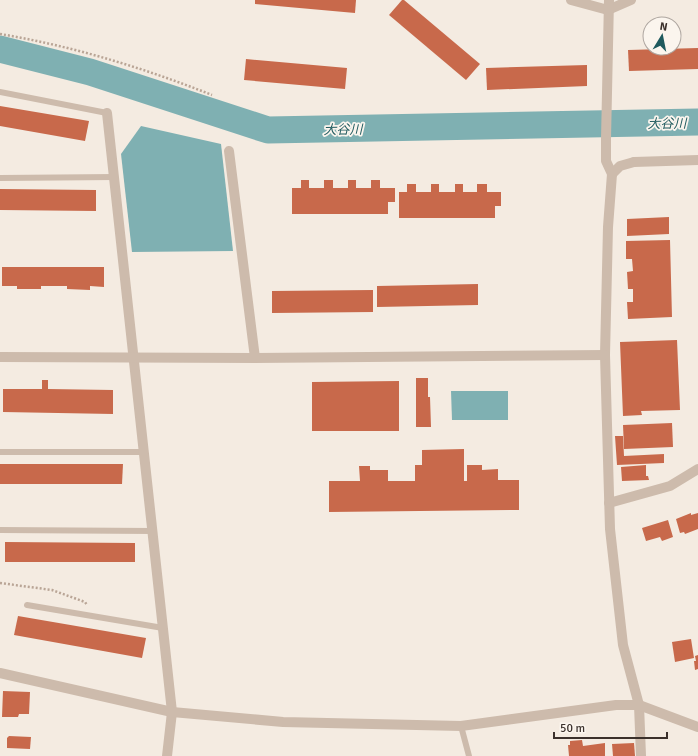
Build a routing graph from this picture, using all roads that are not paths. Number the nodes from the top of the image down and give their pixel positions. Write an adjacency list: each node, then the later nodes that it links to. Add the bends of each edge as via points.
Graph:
1 (571, 0): 3 (street)
2 (631, 0): 3 (street)
3 (608, 5): 8 (street, via 606,161)
4 (0, 92): 5 (lane)
5 (107, 113): 9 (street)
6 (229, 150): 13 (street)
7 (698, 160): 8 (street, via 634,162 620,166)
8 (612, 174): 11 (street)
9 (115, 177): 10 (lane); 14 (street)
10 (0, 178)
11 (605, 355): 13 (street); 18 (street)
12 (0, 357): 14 (street)
13 (255, 358): 14 (street)
14 (134, 359): 16 (street)
15 (0, 452): 16 (lane)
16 (144, 452): 20 (street)
17 (698, 468): 18 (street, via 670,486)
18 (608, 504): 24 (street, via 623,645)
19 (0, 530): 20 (lane)
20 (153, 531): 22 (street)
21 (26, 606): 22 (lane)
22 (163, 628): 25 (street)
23 (0, 673): 25 (street)
24 (639, 705): 26 (street, via 616,705); 27 (street); 30 (street)
25 (172, 712): 26 (street, via 283,722); 28 (street)
26 (461, 726): 29 (lane)
27 (698, 727)
28 (167, 756)
29 (469, 756)
30 (641, 756)

